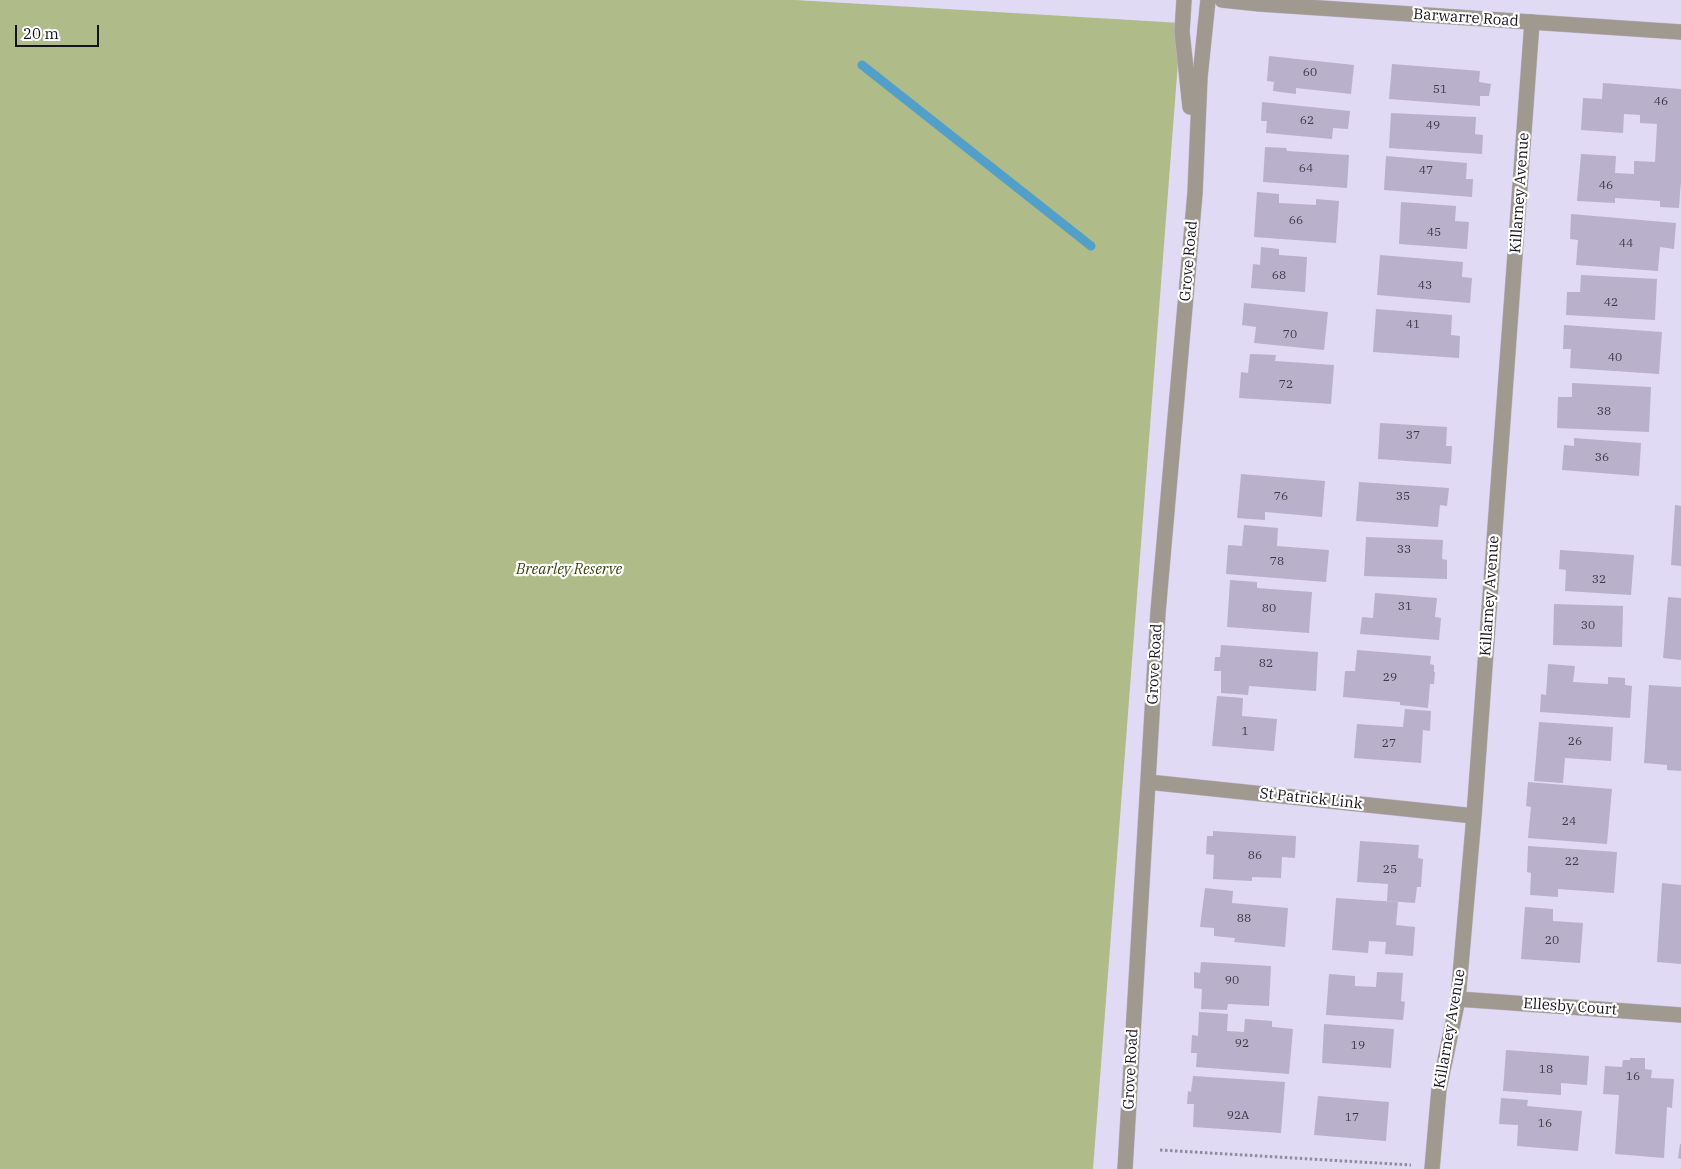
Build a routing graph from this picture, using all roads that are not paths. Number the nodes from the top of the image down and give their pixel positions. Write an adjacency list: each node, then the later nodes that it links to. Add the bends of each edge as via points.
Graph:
1 (1184, 0): 7 (street, Grove Road, via 1182,32)
2 (1208, 0): 7 (street, Grove Road)
3 (1222, 0): 4 (street, Barwarre Road)
4 (1237, 0): 5 (street, Barwarre Road)
5 (1532, 22): 6 (street, Barwarre Road); 9 (street, Killarney Avenue)
6 (1681, 32)
7 (1196, 160): 8 (street, Grove Road, via 1158,612)
8 (1148, 782): 9 (street, St Patrick Link); 13 (street, Grove Road)
9 (1474, 816): 10 (street, Killarney Avenue)
10 (1458, 999): 11 (street, Ellesby Court); 12 (street, Killarney Avenue, via 1439,1089)
11 (1681, 1015)
12 (1432, 1168)
13 (1125, 1169)

